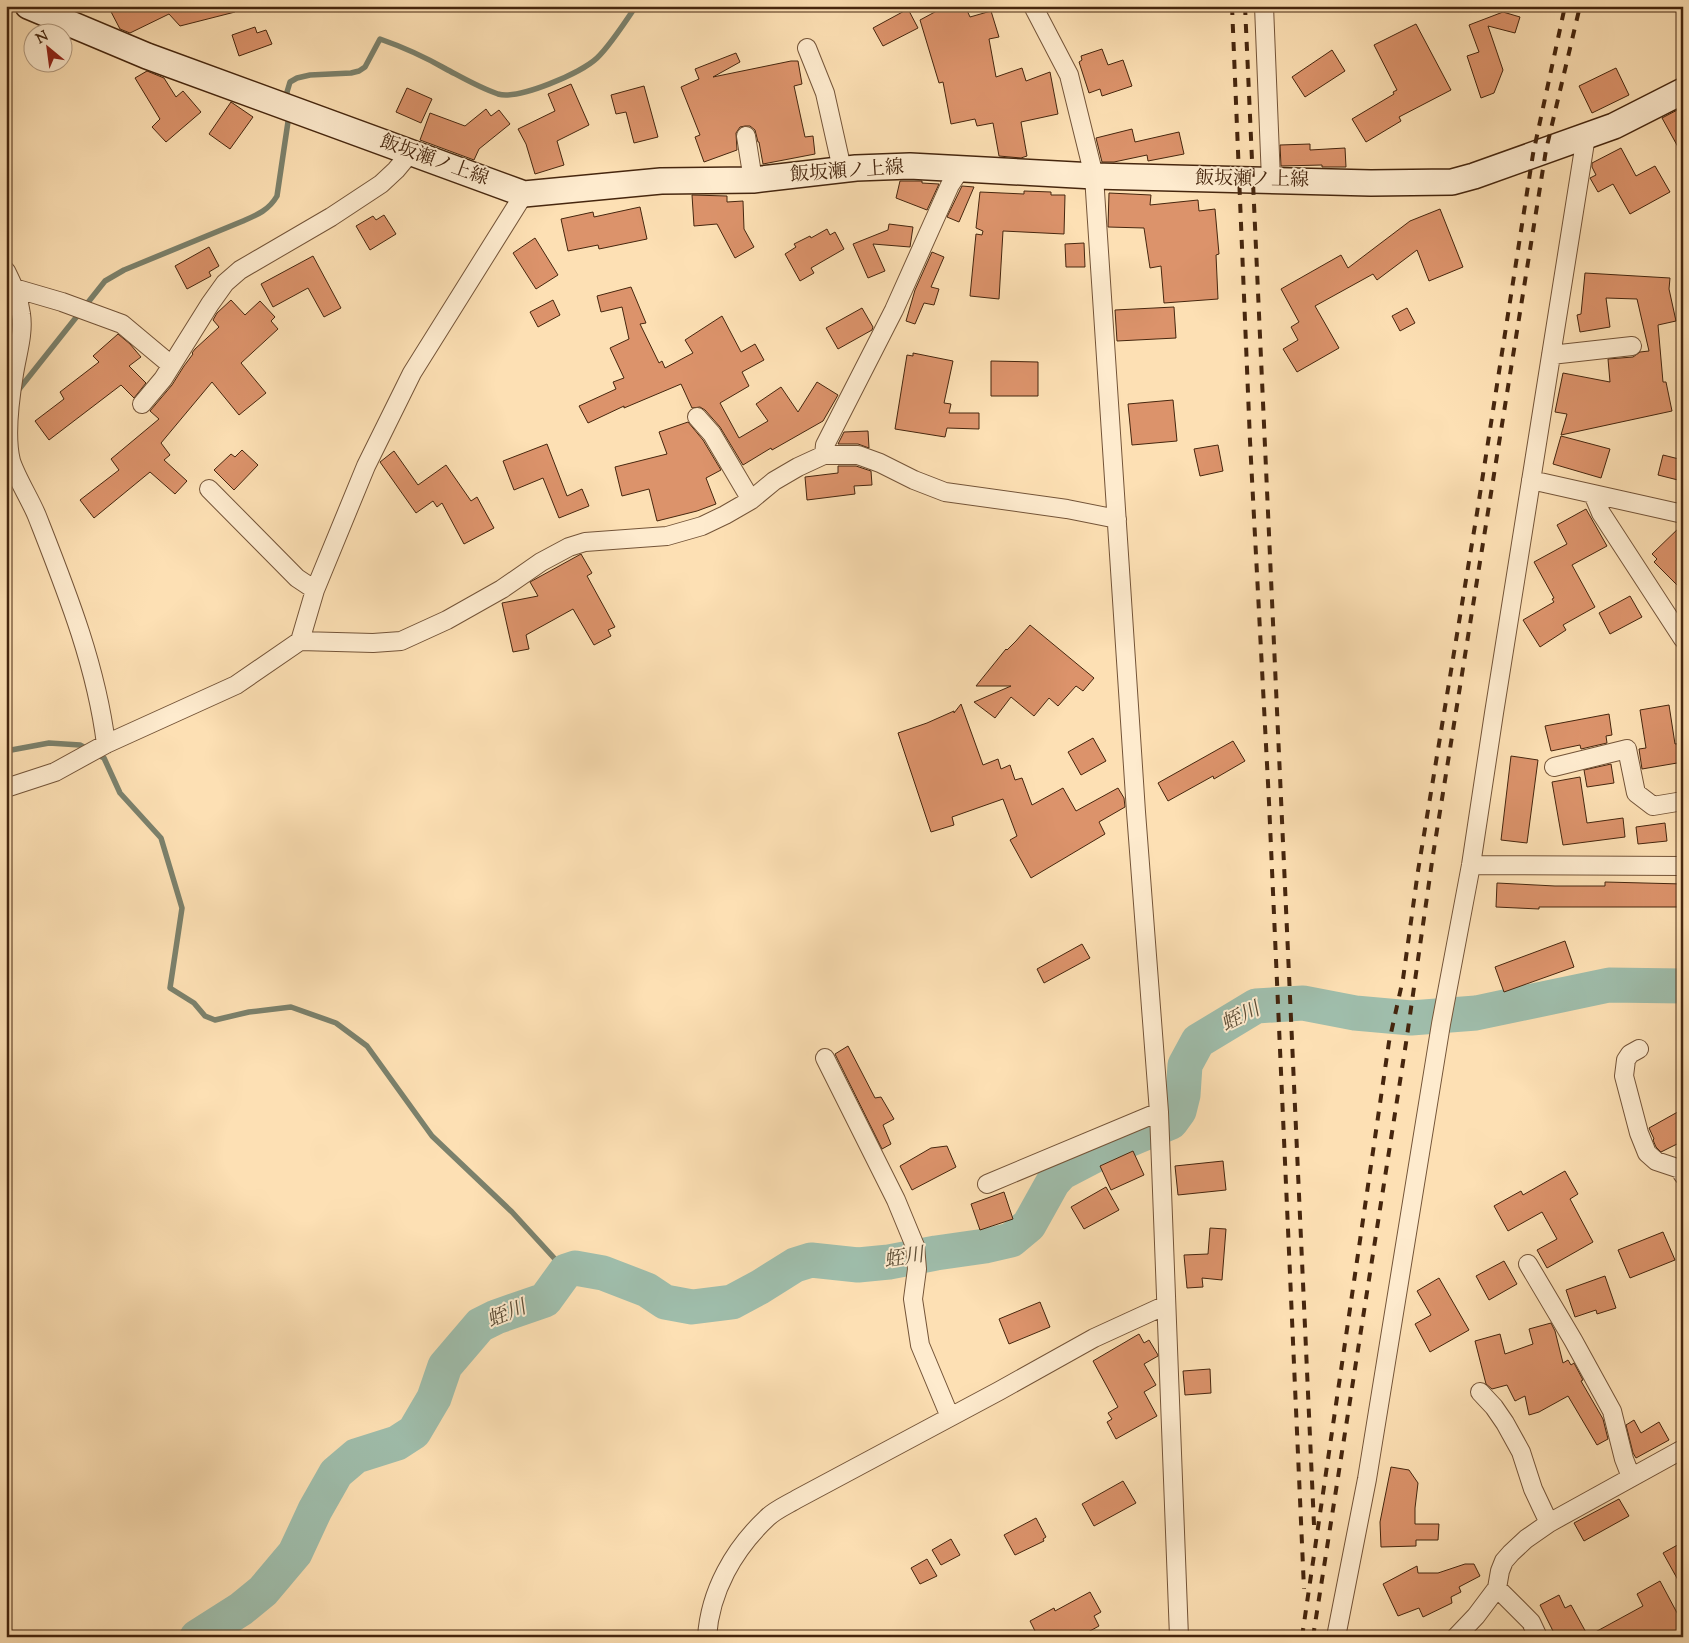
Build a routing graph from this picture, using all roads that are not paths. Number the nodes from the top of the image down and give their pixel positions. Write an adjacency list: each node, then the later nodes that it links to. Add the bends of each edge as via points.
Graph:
1 (28, 6): 8 (main road, 飯坂瀬ノ上線, via 147,56)
2 (1033, 6): 11 (street, via 1069,75)
3 (1264, 6): 13 (street)
4 (807, 48): 9 (street, via 825,93)
5 (1683, 91): 7 (main road, 飯坂瀬ノ上線, via 1614,126)
6 (746, 136): 12 (street)
7 (1586, 136): 13 (main road, 飯坂瀬ノ上線, via 1452,182); 18 (street)
8 (411, 152): 14 (main road, 飯坂瀬ノ上線); 19 (street, via 381,184 240,270 225,283)
9 (842, 169): 10 (main road, 飯坂瀬ノ上線, via 910,166); 12 (main road, 飯坂瀬ノ上線)
10 (960, 170): 11 (main road, 飯坂瀬ノ上線); 22 (street, via 825,445)
11 (1094, 176): 13 (main road, 飯坂瀬ノ上線); 28 (street)
12 (753, 180): 14 (main road, 飯坂瀬ノ上線, via 661,181)
13 (1271, 180)
14 (524, 194): 29 (street, via 412,373 366,466)
15 (6, 271): 16 (street)
16 (14, 288): 19 (street, via 122,324); 32 (street, via 22,316 9,414 11,461 36,513 89,657)
17 (1632, 346): 18 (street)
18 (1551, 355): 23 (street)
19 (171, 365): 20 (street)
20 (142, 404)
21 (697, 416): 26 (street, via 712,434)
22 (824, 455): 26 (street, via 774,481); 28 (street, via 858,456 945,492)
23 (1531, 480): 25 (street); 36 (street)
24 (209, 489): 29 (street, via 298,578)
25 (1593, 494): 27 (street); 30 (street, via 1601,513)
26 (751, 500): 31 (street, via 702,526 667,536 585,542 569,547 470,607 401,641 373,644)
27 (1683, 514)
28 (1117, 519): 40 (street)
29 (315, 590): 31 (street)
30 (1683, 639)
31 (300, 641): 32 (street, via 236,685)
32 (95, 750): 34 (street, via 54,772)
33 (1554, 767): 35 (street, via 1627,750 1636,793 1653,806)
34 (6, 788)
35 (1683, 801)
36 (1471, 865): 37 (street); 53 (street, via 1441,1024 1367,1478)
37 (1683, 866)
38 (1639, 1048): 41 (street, via 1626,1060 1624,1076 1639,1133 1647,1153 1656,1161 1680,1169)
39 (825, 1058): 46 (street, via 896,1200 915,1246 917,1269 913,1299 920,1345)
40 (1159, 1115): 42 (street); 44 (street)
41 (1683, 1175)
42 (987, 1184)
43 (1528, 1264): 48 (street, via 1612,1411)
44 (1166, 1305): 46 (street, via 1094,1338); 52 (street)
45 (1480, 1392): 49 (street, via 1505,1423 1521,1452)
46 (950, 1417): 51 (street, via 768,1516 746,1540 714,1594)
47 (1683, 1449): 48 (street)
48 (1631, 1477): 49 (street)
49 (1549, 1523): 50 (street, via 1511,1553 1500,1571)
50 (1497, 1588): 54 (street); 55 (street, via 1531,1622)
51 (707, 1637)
52 (1179, 1637)
53 (1336, 1637)
54 (1456, 1637)
55 (1538, 1637)

